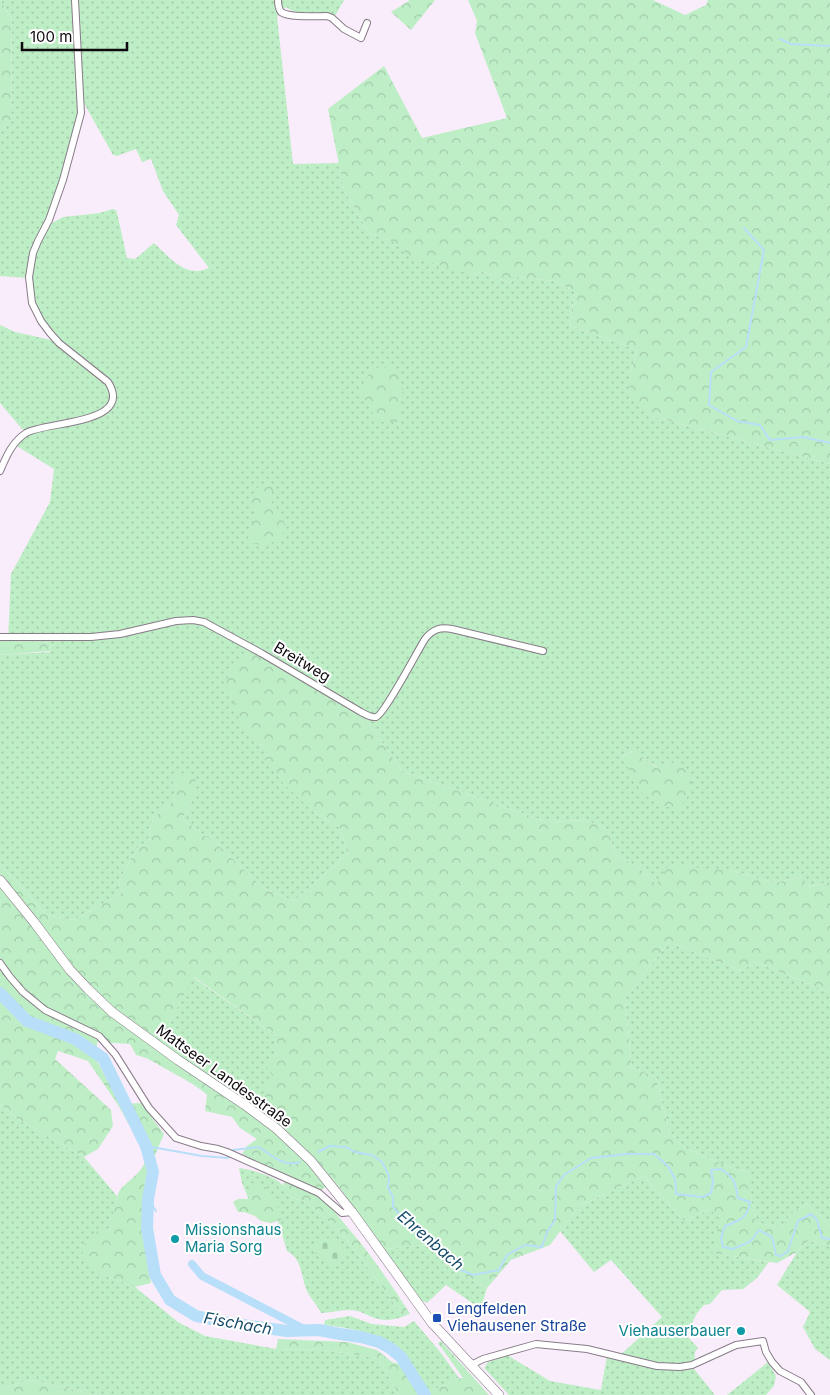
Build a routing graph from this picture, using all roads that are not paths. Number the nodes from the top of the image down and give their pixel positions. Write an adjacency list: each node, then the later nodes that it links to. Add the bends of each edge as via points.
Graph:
1 (75, 0): 4 (street, via 81,113 56,202 33,253 28,277 36,312 50,333 108,382 113,389 113,398 102,414 42,427 25,434 9,451)
2 (278, 0): 3 (street, via 281,11 288,15 327,16 361,38)
3 (367, 23)
4 (0, 471)
5 (0, 637): 6 (street, Breitweg, via 91,637 176,621 204,622 360,712 376,717 386,706 425,639 437,628)
6 (543, 651)
7 (0, 880): 9 (main road, Mattseer Landesstraße, via 70,970 112,1012 277,1129 311,1162)
8 (0, 963): 9 (street, via 23,992 46,1010 99,1036 116,1054 149,1108 176,1138 236,1156 319,1194 342,1213)
9 (352, 1212): 10 (main road, Mattseer Landesstraße, via 432,1323)
10 (471, 1365): 11 (main road, Mattseer Landesstraße); 12 (street, via 536,1344 587,1349 657,1366 680,1367 692,1365 736,1345 763,1341 772,1362 780,1371 800,1382)
11 (499, 1395)
12 (811, 1395)

